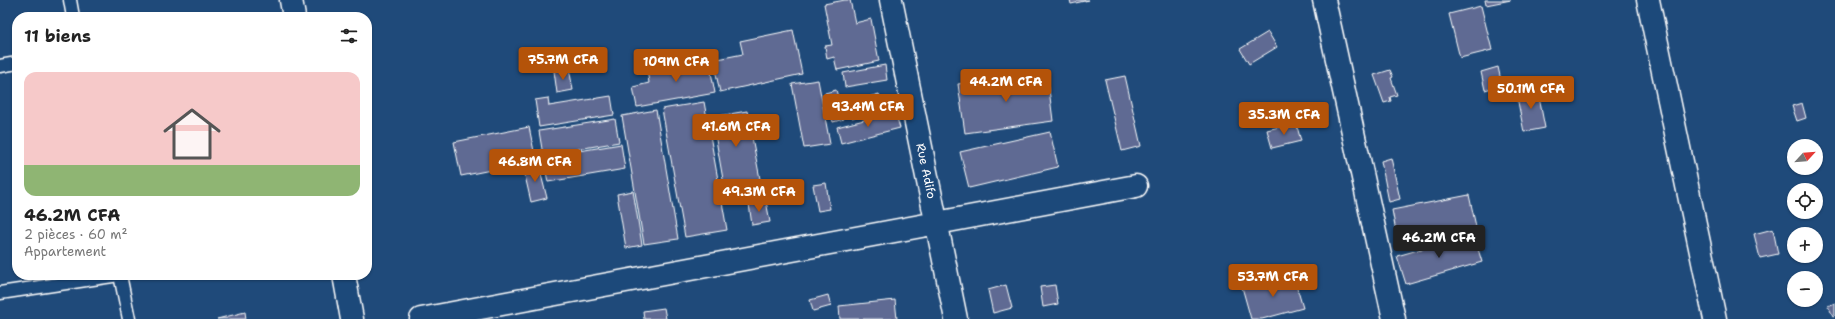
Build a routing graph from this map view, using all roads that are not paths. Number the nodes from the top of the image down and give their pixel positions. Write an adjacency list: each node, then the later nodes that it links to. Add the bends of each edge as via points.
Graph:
1 (70, 0): 5 (lane)
2 (891, 0): 9 (street, Rue Adifo)
3 (1324, 0): 18 (street)
4 (1648, 0): 19 (street)
5 (73, 12)
6 (12, 64): 7 (lane)
7 (0, 66)
8 (1136, 186): 9 (street)
9 (937, 223): 16 (street); 17 (street, Rue Adifo)
10 (86, 280): 13 (lane)
11 (120, 280): 14 (lane)
12 (345, 280): 15 (street)
13 (0, 293)
14 (129, 319)
15 (352, 319)
16 (421, 319)
17 (956, 319)
18 (1394, 319)
19 (1715, 319)

